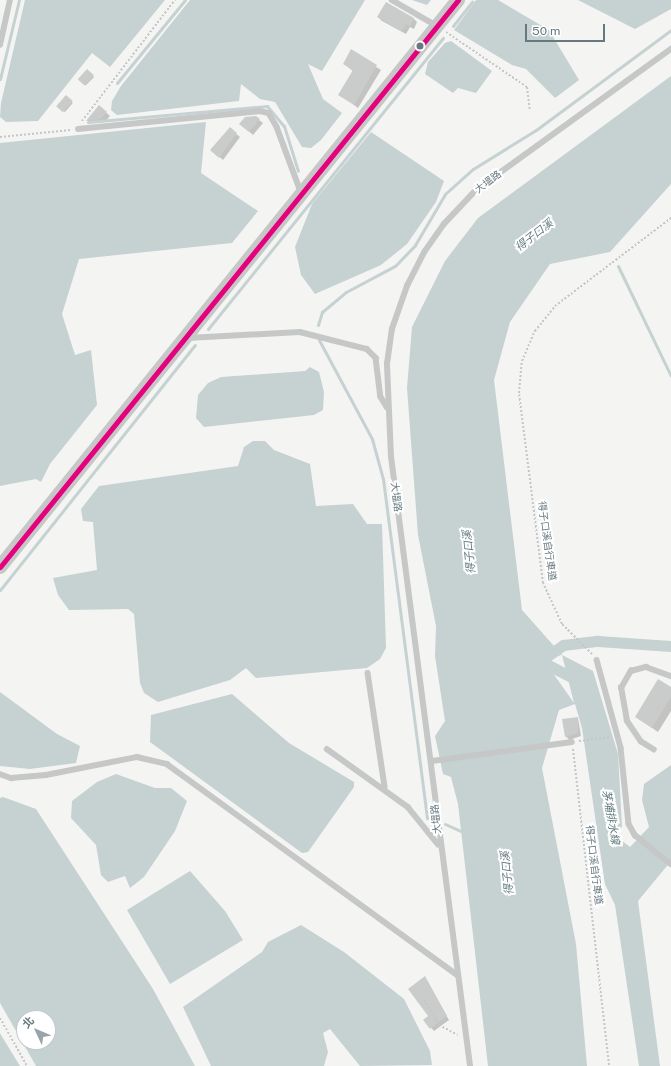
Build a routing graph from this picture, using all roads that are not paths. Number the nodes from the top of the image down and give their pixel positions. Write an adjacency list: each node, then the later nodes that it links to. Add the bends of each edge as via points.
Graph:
1 (10, 0): 5 (lane)
2 (392, 0): 4 (lane)
3 (458, 0): 4 (street)
4 (438, 26): 8 (street)
5 (0, 45)
6 (671, 49): 10 (lane, 大塭路, via 476,190 444,224 407,286 392,329)
7 (78, 129): 8 (lane, via 260,111 269,113 277,127)
8 (301, 192): 9 (street)
9 (184, 338): 10 (lane, via 300,332 367,349 376,358 381,397); 11 (street)
10 (387, 407): 18 (lane, 大塭路)
11 (0, 567)
12 (597, 660): 22 (lane, via 623,759 629,824 635,835)
13 (368, 673): 20 (lane)
14 (671, 676): 17 (lane, via 646,667 631,671 621,688 627,721 641,742)
15 (572, 742): 18 (lane)
16 (327, 750): 20 (lane)
17 (654, 750)
18 (432, 761): 21 (lane, 大塭路)
19 (0, 774): 23 (lane, via 12,778 46,775 137,757 167,764)
20 (385, 787): 21 (lane, via 408,807)
21 (439, 846): 23 (lane, 大塭路, via 449,894)
22 (671, 864)
23 (457, 975): 24 (lane, 大塭路, via 468,1037)
24 (470, 1066)

